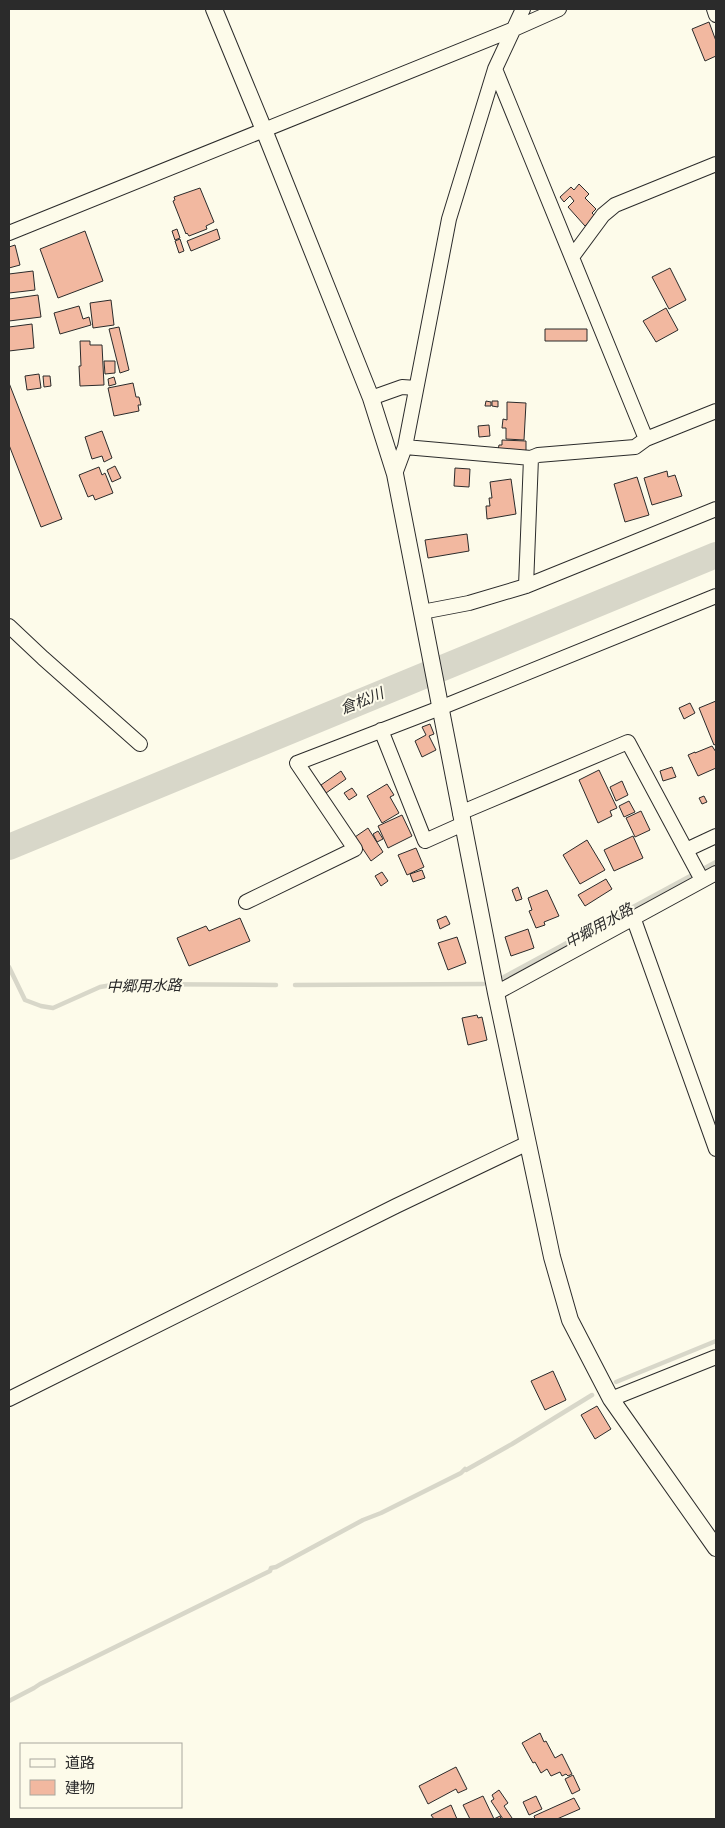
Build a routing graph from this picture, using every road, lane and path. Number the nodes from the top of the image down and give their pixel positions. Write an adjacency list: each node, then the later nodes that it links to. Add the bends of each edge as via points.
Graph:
1 (214, 9): 8 (street)
2 (523, 9): 6 (street)
3 (559, 9): 6 (street)
4 (714, 9): 5 (street)
5 (716, 15)
6 (514, 29): 7 (street); 8 (street)
7 (495, 69): 11 (street); 12 (street, via 449,219)
8 (264, 130): 10 (street); 13 (street)
9 (716, 164): 11 (street, via 614,205)
10 (9, 233)
11 (572, 257): 15 (street)
12 (416, 388): 13 (street, via 402,386); 16 (street)
13 (371, 398): 18 (street)
14 (716, 411): 15 (street)
15 (646, 439): 17 (street, via 635,448)
16 (405, 447): 17 (street); 18 (street)
17 (531, 458): 20 (street)
18 (395, 474): 22 (street)
19 (716, 509): 20 (street)
20 (526, 586): 22 (street, via 469,603)
21 (715, 600): 24 (street)
22 (422, 612): 24 (street)
23 (9, 626): 26 (street)
24 (440, 706): 25 (street); 27 (street)
25 (381, 730): 27 (street, via 425,841); 32 (street, via 297,763 355,849)
26 (140, 744)
27 (462, 818): 29 (street, via 628,742); 34 (street)
28 (716, 836): 29 (street)
29 (686, 850): 31 (street)
30 (716, 873): 31 (street)
31 (702, 880): 33 (street)
32 (246, 902)
33 (633, 917): 34 (street); 36 (street)
34 (496, 993): 35 (street)
35 (528, 1143): 38 (street); 39 (street, via 552,1257 570,1320)
36 (716, 1149)
37 (716, 1357): 39 (street)
38 (9, 1399)
39 (611, 1399): 40 (street)
40 (716, 1548)

